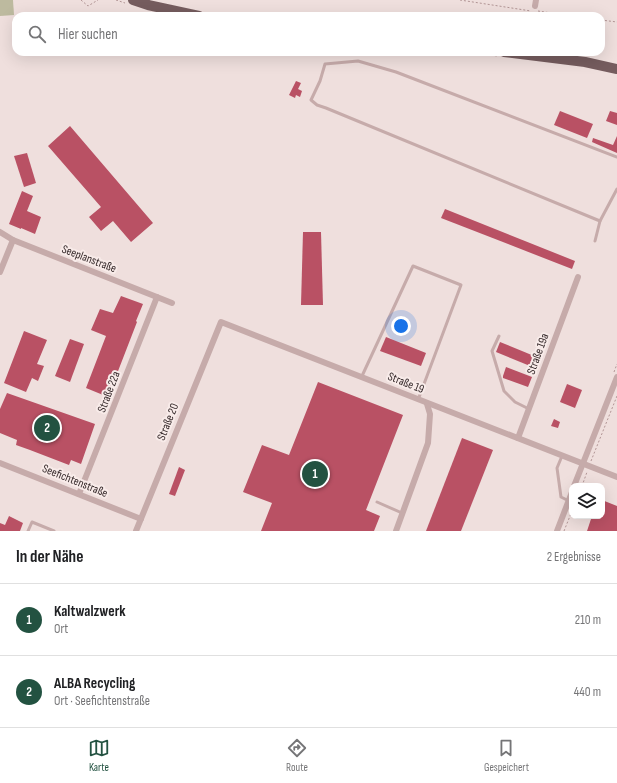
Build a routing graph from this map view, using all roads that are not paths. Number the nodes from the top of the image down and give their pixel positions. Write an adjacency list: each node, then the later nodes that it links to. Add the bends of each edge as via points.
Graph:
1 (132, 2): 2 (main road)
2 (180, 12)
3 (537, 56): 4 (main road)
4 (617, 69)
5 (617, 157): 7 (lane, via 396,72 358,61 326,64 311,100 317,105)
6 (617, 189): 7 (lane)
7 (600, 221): 10 (lane)
8 (0, 232): 9 (street, Seeplanstraße)
9 (13, 240): 11 (street); 13 (street, Seeplanstraße)
10 (595, 241)
11 (0, 272)
12 (578, 277): 21 (street, Straße 19a)
13 (157, 297): 14 (street, Seeplanstraße); 28 (street, Straße 22a)
14 (172, 303)
15 (220, 322): 17 (street, Straße 19); 32 (street, Straße 20)
16 (499, 336): 21 (lane, via 492,351 504,390 514,402)
17 (361, 377): 19 (street, Straße 19); 19 (lane, via 413,266 454,282 461,285)
18 (617, 378): 25 (street)
19 (418, 400): 20 (street, Straße 19)
20 (427, 404): 22 (street, Straße 19); 31 (street, via 430,414 428,443)
21 (529, 409): 22 (street, Straße 19a)
22 (518, 438): 23 (street, Straße 19)
23 (562, 456): 25 (street, Straße 19); 29 (lane, via 557,468 562,497)
24 (0, 463): 28 (street, Seefichtenstraße)
25 (586, 465): 26 (street, Straße 19); 27 (street)
26 (617, 477)
27 (576, 483)
28 (79, 494): 32 (street, Seefichtenstraße)
29 (568, 501): 37 (street)
30 (377, 502): 31 (lane)
31 (402, 512): 36 (street)
32 (141, 519): 35 (street, Straße 20)
33 (28, 531): 34 (lane, via 32,522)
34 (54, 531)
35 (136, 531)
36 (396, 531)
37 (558, 531)

